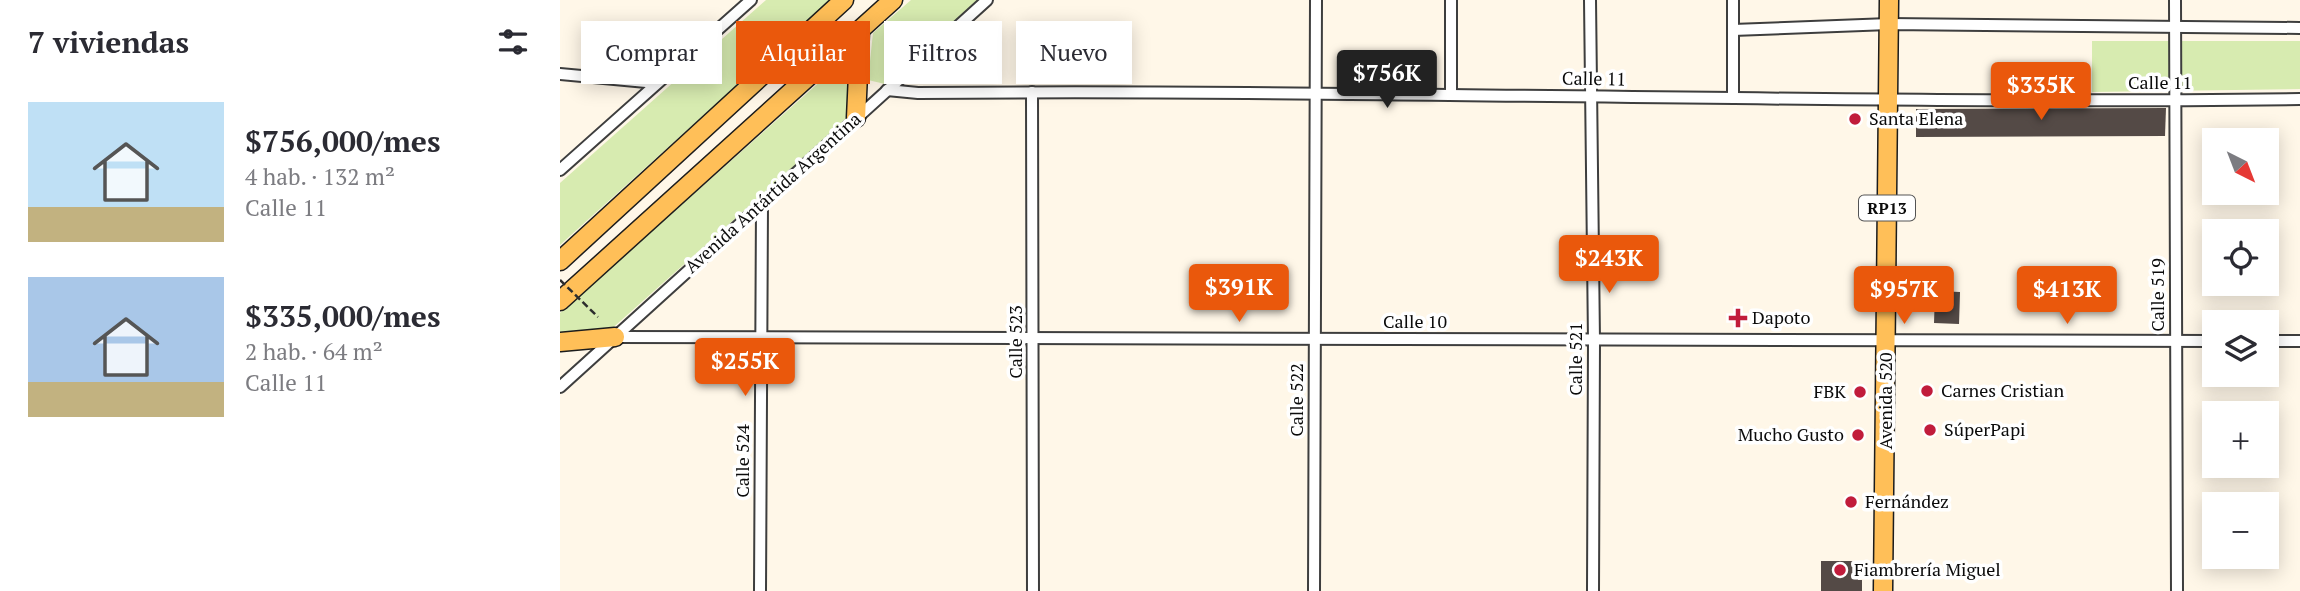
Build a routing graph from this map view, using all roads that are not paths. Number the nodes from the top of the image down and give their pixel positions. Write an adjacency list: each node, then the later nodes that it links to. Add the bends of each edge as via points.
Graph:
1 (751, 0): 13 (street)
2 (844, 0): 34 (main road)
3 (893, 0): 11 (main road)
4 (988, 0): 22 (street, Avenida Antártida Argentina)
5 (1316, 0): 24 (street, Calle 522)
6 (1451, 0): 25 (street)
7 (1590, 0): 26 (street, Calle 521)
8 (1733, 0): 16 (street)
9 (1889, 0): 12 (main road, Avenida 520 / RP13)
10 (2175, 0): 14 (street, Calle 519)
11 (870, 21)
12 (1889, 24): 14 (street); 16 (street); 29 (main road, Avenida 520 / RP13)
13 (722, 26)
14 (2175, 28): 15 (street); 30 (street, Calle 519)
15 (2300, 28)
16 (1733, 30): 27 (street)
17 (560, 74): 18 (street)
18 (581, 76)
19 (656, 84): 32 (street)
20 (800, 84): 35 (main road)
21 (858, 84): 31 (main road)
22 (887, 90): 23 (street, Calle 11); 31 (street, Avenida Antártida Argentina)
23 (1032, 92): 24 (street, Calle 11); 39 (street, Calle 523)
24 (1316, 94): 25 (street, Calle 11); 38 (street, Calle 522)
25 (1451, 94): 26 (street, Calle 11)
26 (1591, 97): 27 (street, Calle 11); 40 (street, Calle 521)
27 (1733, 98): 29 (street, Calle 11)
28 (2300, 99): 30 (street, Calle 11)
29 (1888, 101): 30 (street, Calle 11); 46 (main road, Avenida 520 / RP13)
30 (2176, 101): 41 (street, Calle 519)
31 (856, 118): 33 (street, Avenida Antártida Argentina)
32 (560, 170)
33 (761, 205): 36 (street, Avenida Antártida Argentina); 37 (street, Calle 524)
34 (560, 261)
35 (560, 300)
36 (615, 337): 37 (street, Calle 10); 45 (main road); 47 (street, Avenida Antártida Argentina)
37 (761, 338): 39 (street, Calle 10); 48 (street, Calle 524)
38 (1315, 339): 39 (street, Calle 10); 40 (street, Calle 10); 50 (street, Calle 522)
39 (1034, 340): 49 (street, Calle 523)
40 (1594, 341): 46 (street, Calle 10); 51 (street, Calle 521)
41 (2175, 341): 42 (street, Calle 10); 46 (street, Calle 10); 53 (street, Calle 519)
42 (2202, 341)
43 (2279, 341): 44 (street)
44 (2300, 341)
45 (560, 342)
46 (1886, 342): 52 (main road, Avenida 520 / RP13)
47 (560, 387)
48 (760, 591)
49 (1033, 591)
50 (1314, 591)
51 (1593, 591)
52 (1883, 591)
53 (2177, 591)

